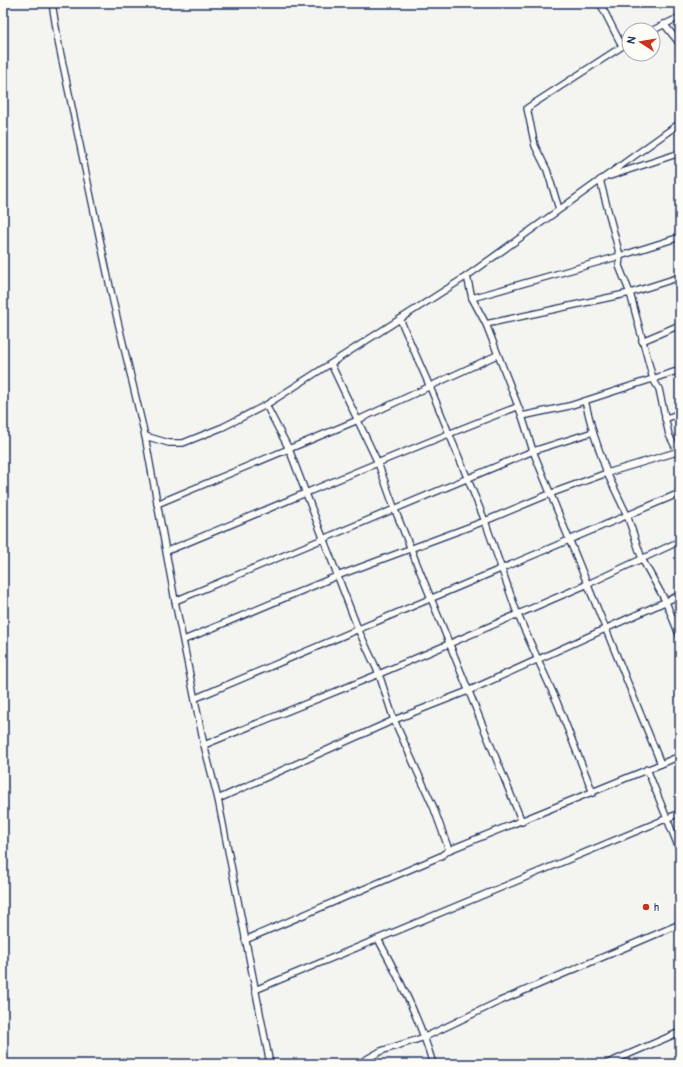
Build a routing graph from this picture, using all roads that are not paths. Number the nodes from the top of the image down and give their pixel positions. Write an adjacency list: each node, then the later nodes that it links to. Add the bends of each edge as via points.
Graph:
1 (52, 3): 37 (street, via 112,294)
2 (600, 3): 6 (street)
3 (680, 17): 4 (street)
4 (664, 24): 5 (street); 7 (street)
5 (661, 26)
6 (621, 44)
7 (680, 44)
8 (621, 47): 12 (street, via 527,108 535,146 547,170)
9 (680, 123): 11 (street)
10 (680, 153): 11 (street)
11 (602, 179): 12 (street); 14 (street)
12 (559, 210): 15 (street)
13 (680, 237): 14 (street)
14 (620, 256): 17 (street, via 619,266); 18 (street)
15 (467, 276): 18 (street); 19 (street)
16 (680, 276): 17 (street)
17 (630, 293): 20 (street); 22 (street)
18 (472, 298): 20 (street)
19 (400, 319): 24 (street); 27 (street)
20 (486, 324): 23 (street)
21 (680, 325): 22 (street)
22 (642, 341): 26 (street)
23 (497, 355): 27 (street); 30 (street)
24 (331, 364): 29 (street); 34 (street)
25 (680, 370): 26 (street)
26 (653, 379): 28 (street); 33 (street, via 659,389)
27 (430, 387): 34 (street); 36 (street)
28 (585, 401): 32 (street); 35 (street)
29 (266, 405): 37 (street, via 183,443 169,443); 38 (street)
30 (517, 407): 32 (street); 36 (street)
31 (680, 413): 33 (street)
32 (522, 416): 39 (street)
33 (665, 419): 40 (street)
34 (358, 420): 38 (street); 41 (street)
35 (592, 432): 39 (street); 42 (street)
36 (449, 433): 41 (street); 43 (street)
37 (145, 436): 47 (street)
38 (289, 450): 46 (street); 47 (street)
39 (533, 451): 43 (street); 44 (street)
40 (679, 451): 42 (street)
41 (378, 464): 46 (street); 48 (street)
42 (607, 473): 44 (street); 49 (street)
43 (467, 479): 48 (street); 50 (street)
44 (552, 493): 50 (street); 52 (street)
45 (680, 493): 49 (street)
46 (305, 495): 51 (street); 55 (street)
47 (157, 504): 55 (street)
48 (395, 510): 51 (street); 54 (street)
49 (627, 515): 52 (street); 56 (street)
50 (485, 521): 54 (street); 57 (street)
51 (324, 539): 58 (street); 62 (street)
52 (571, 540): 57 (street); 59 (street)
53 (680, 541): 56 (street)
54 (412, 549): 58 (street); 61 (street)
55 (167, 551): 62 (street)
56 (642, 559): 59 (street); 63 (street)
57 (501, 569): 61 (street); 64 (street)
58 (338, 576): 66 (street); 68 (street)
59 (588, 584): 64 (street); 65 (street)
60 (680, 595): 63 (street)
61 (431, 598): 66 (street); 69 (street)
62 (175, 601): 68 (street)
63 (666, 602): 65 (street); 67 (street)
64 (517, 613): 69 (street); 70 (street)
65 (606, 628): 70 (street); 77 (street)
66 (358, 629): 71 (street); 73 (street)
67 (680, 637)
68 (184, 640): 73 (street)
69 (450, 643): 71 (street); 72 (street)
70 (538, 658): 72 (street); 79 (street)
71 (379, 674): 74 (street); 75 (street)
72 (468, 691): 74 (street); 83 (street)
73 (196, 698): 75 (street)
74 (394, 720): 80 (street); 84 (street, via 434,806)
75 (204, 745): 80 (street)
76 (680, 756): 77 (street)
77 (661, 764): 78 (street)
78 (646, 769): 79 (street); 82 (street)
79 (593, 793): 83 (street)
80 (218, 799): 88 (street)
81 (680, 813): 82 (street)
82 (666, 819): 85 (street); 87 (street)
83 (522, 822): 84 (street)
84 (449, 850): 88 (street, via 434,859)
85 (680, 851)
86 (680, 924): 91 (street, via 498,1002)
87 (378, 939): 89 (street); 91 (street, via 402,982)
88 (245, 940): 89 (street)
89 (255, 990): 92 (street)
90 (680, 1032): 95 (street)
91 (425, 1037): 93 (street, via 381,1051); 94 (street)
92 (270, 1064)
93 (358, 1064)
94 (433, 1064)
95 (606, 1064)

